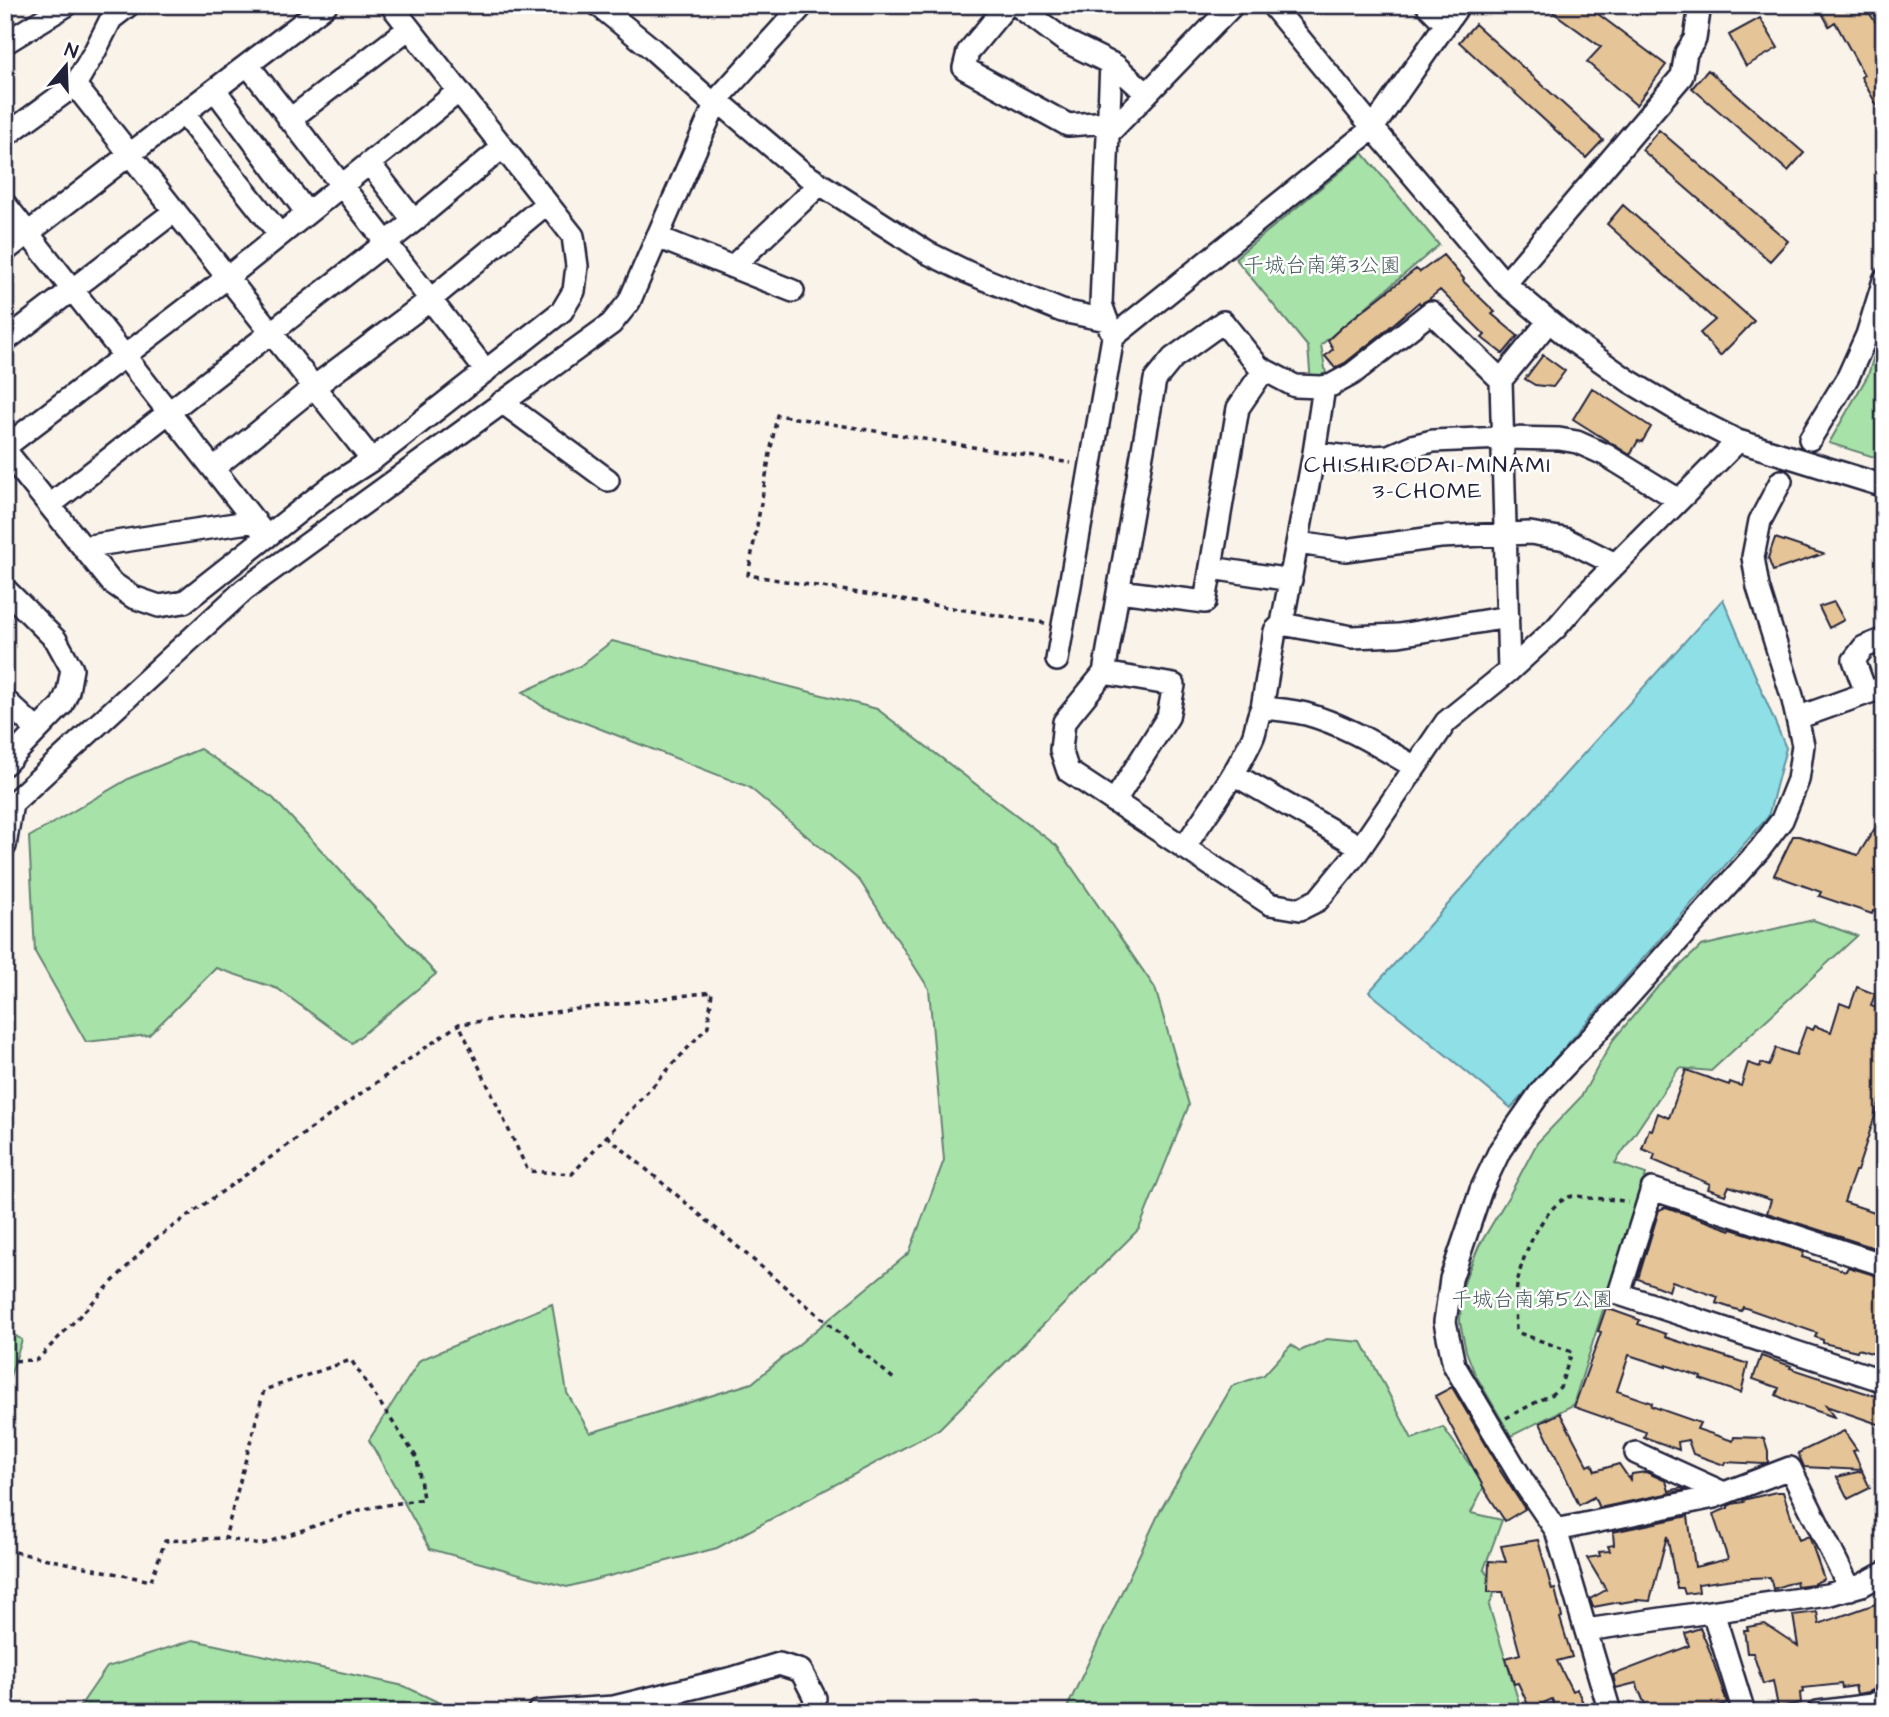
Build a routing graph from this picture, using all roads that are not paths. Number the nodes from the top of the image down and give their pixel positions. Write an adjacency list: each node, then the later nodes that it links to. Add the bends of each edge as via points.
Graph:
1 (67, 5): 15 (street)
2 (129, 5): 18 (street, via 111,19)
3 (326, 5): 17 (street)
4 (391, 5): 14 (street)
5 (598, 5): 22 (street)
6 (803, 5): 22 (street)
7 (1233, 5): 21 (street)
8 (1272, 5): 26 (street)
9 (1427, 5): 13 (street)
10 (1460, 5): 13 (street)
11 (1700, 5): 46 (street, via 1695,39 1686,53 1682,76)
12 (1017, 6): 16 (street, via 1065,41); 25 (street, via 968,52 964,68 1068,125)
13 (1446, 24): 26 (street)
14 (408, 29): 20 (street); 24 (street)
15 (5, 43)
16 (1111, 63): 21 (street); 25 (street)
17 (248, 65): 19 (street); 24 (street)
18 (75, 85): 27 (street); 29 (street)
19 (215, 90): 23 (street); 36 (street)
20 (459, 91): 28 (street); 30 (street)
21 (1147, 93): 25 (street)
22 (716, 103): 31 (street); 40 (street)
23 (183, 113): 29 (street); 39 (street)
24 (289, 120): 32 (street)
25 (1108, 128): 51 (street, via 1101,304)
26 (1373, 128): 46 (street); 51 (street)
27 (5, 136)
28 (502, 148): 34 (street); 37 (street)
29 (130, 154): 35 (street); 38 (street)
30 (369, 163): 32 (street); 37 (street)
31 (820, 184): 43 (street); 51 (street, via 928,253)
32 (341, 186): 36 (street); 41 (street)
33 (5, 204): 38 (street)
34 (546, 204): 49 (street); 56 (street, via 573,236 578,266 574,291 562,311)
35 (175, 211): 44 (street); 47 (street)
36 (307, 213): 39 (street)
37 (414, 221): 41 (street)
38 (27, 234): 42 (street); 47 (street)
39 (280, 235): 44 (street)
40 (657, 237): 43 (street); 60 (street, via 629,302 611,324)
41 (385, 243): 49 (street); 52 (street)
42 (5, 251)
43 (732, 267): 48 (street)
44 (228, 277): 52 (street); 54 (street)
45 (1884, 280): 63 (street, via 1867,335)
46 (1505, 284): 50 (street)
47 (71, 289): 53 (street); 54 (street)
48 (793, 291)
49 (430, 300): 56 (street); 58 (street)
50 (1549, 321): 57 (street); 64 (street, via 1629,381)
51 (1110, 329): 86 (street)
52 (271, 332): 58 (street); 61 (street)
53 (5, 341)
54 (125, 356): 61 (street); 65 (street)
55 (1264, 370): 59 (street, via 1295,386); 79 (street, via 1238,408); 82 (street, via 1223,322 1173,358 1155,380)
56 (486, 371): 67 (street)
57 (1502, 380): 59 (street, via 1430,312 1352,374); 62 (street)
58 (314, 387): 67 (street); 68 (street)
59 (1324, 387): 66 (street)
60 (502, 402): 69 (street); 98 (street, via 244,590)
61 (170, 412): 68 (street); 73 (street)
62 (1503, 438): 66 (street, via 1433,441 1389,456); 72 (street, via 1577,442); 75 (street)
63 (1810, 439)
64 (1738, 440): 71 (street); 72 (street)
65 (5, 449): 73 (street)
66 (1314, 453): 76 (street)
67 (372, 460): 74 (street)
68 (214, 468): 74 (street)
69 (608, 480)
70 (1781, 481): 92 (street, via 1759,521 1753,557)
71 (1884, 486)
72 (1679, 500): 78 (street)
73 (50, 505): 77 (street)
74 (261, 529): 77 (street); 77 (street, via 184,602 159,606 133,597 111,582)
75 (1506, 535): 76 (street, via 1440,537 1345,550); 78 (street, via 1530,533 1564,539); 83 (street)
76 (1297, 543): 80 (street)
77 (83, 547)
78 (1615, 564): 87 (street)
79 (1211, 568): 80 (street); 82 (street, via 1205,602)
80 (1291, 580): 84 (street)
81 (5, 589): 93 (street, via 56,640 72,668 62,705)
82 (1119, 591): 88 (street)
83 (1508, 617): 84 (street, via 1399,635 1352,637); 87 (street)
84 (1282, 624): 91 (street, via 1275,631)
85 (1884, 639): 89 (street, via 1864,647 1854,660)
86 (1057, 660)
87 (1509, 671): 95 (street, via 1446,722)
88 (1104, 673): 97 (street, via 1064,722 1061,750 1069,772); 97 (street, via 1174,685 1168,717)
89 (1875, 690): 92 (street)
90 (5, 700): 93 (street)
91 (1262, 708): 95 (street, via 1333,723); 96 (street, via 1254,736)
92 (1797, 718): 106 (street, via 1803,745 1798,780 1782,820 1542,1090 1500,1150 1481,1190 1451,1279 1445,1322 1454,1365)
93 (37, 730): 94 (street)
94 (5, 764)
95 (1415, 767): 100 (street)
96 (1233, 774): 100 (street); 101 (street)
97 (1114, 802): 101 (street)
98 (9, 807): 99 (street)
99 (5, 846)
100 (1361, 847): 101 (street, via 1318,900 1300,909 1269,904)
101 (1184, 848)
102 (1884, 1265): 103 (street, via 1652,1189 1619,1294)
103 (1884, 1381)
104 (1636, 1453): 105 (street)
105 (1724, 1493): 106 (street); 108 (street, via 1790,1468)
106 (1556, 1530): 110 (street)
107 (1884, 1573): 108 (street)
108 (1850, 1588): 109 (street)
109 (1713, 1612): 110 (street); 115 (street)
110 (1586, 1630): 114 (street)
111 (1884, 1699): 116 (street, via 1872,1705)
112 (538, 1712): 113 (street, via 614,1707 779,1664 801,1671 815,1698)
113 (813, 1712)
114 (1610, 1712)
115 (1744, 1712)
116 (1818, 1712)

